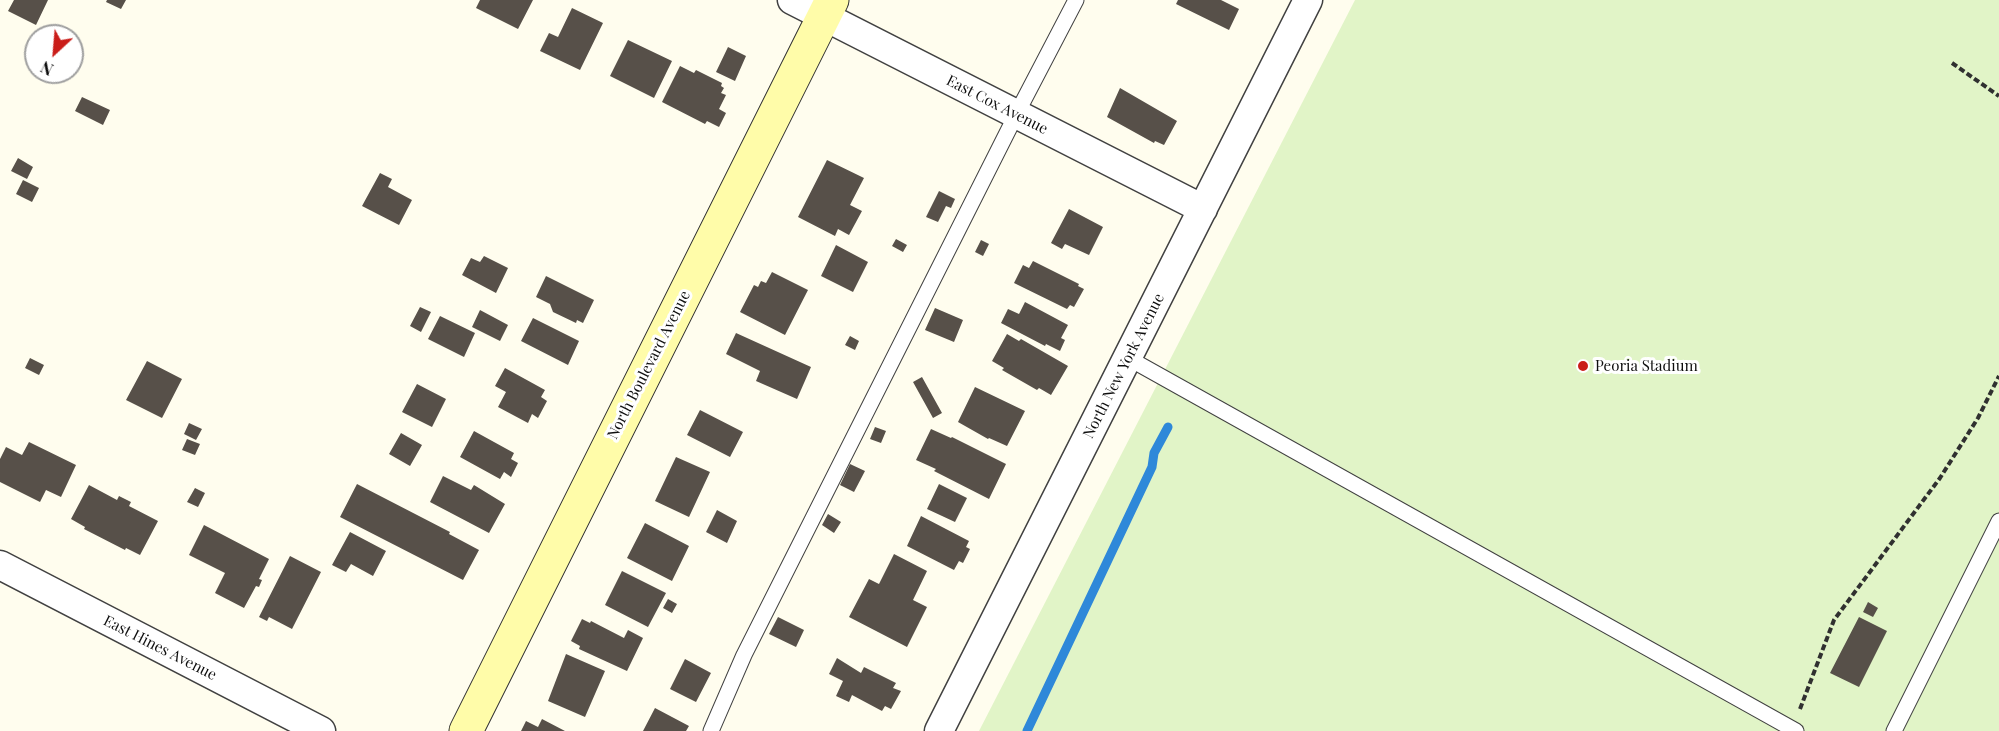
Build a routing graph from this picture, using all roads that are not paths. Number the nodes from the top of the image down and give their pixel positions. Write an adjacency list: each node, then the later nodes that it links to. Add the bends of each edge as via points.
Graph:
1 (792, 0): 4 (street, East Cox Avenue)
2 (1076, 0): 5 (lane)
3 (1308, 0): 6 (street, North New York Avenue)
4 (828, 8): 5 (street, East Cox Avenue); 12 (street, North Boulevard Avenue)
5 (1016, 115): 6 (street, East Cox Avenue); 13 (lane, via 749,644)
6 (1203, 209): 7 (street, North New York Avenue)
7 (1128, 358): 10 (lane); 14 (street, North New York Avenue)
8 (1999, 521): 15 (lane)
9 (0, 565): 11 (street, East Hines Avenue)
10 (1794, 730)
11 (321, 731)
12 (466, 731)
13 (711, 731)
14 (939, 731)
15 (1894, 731)

